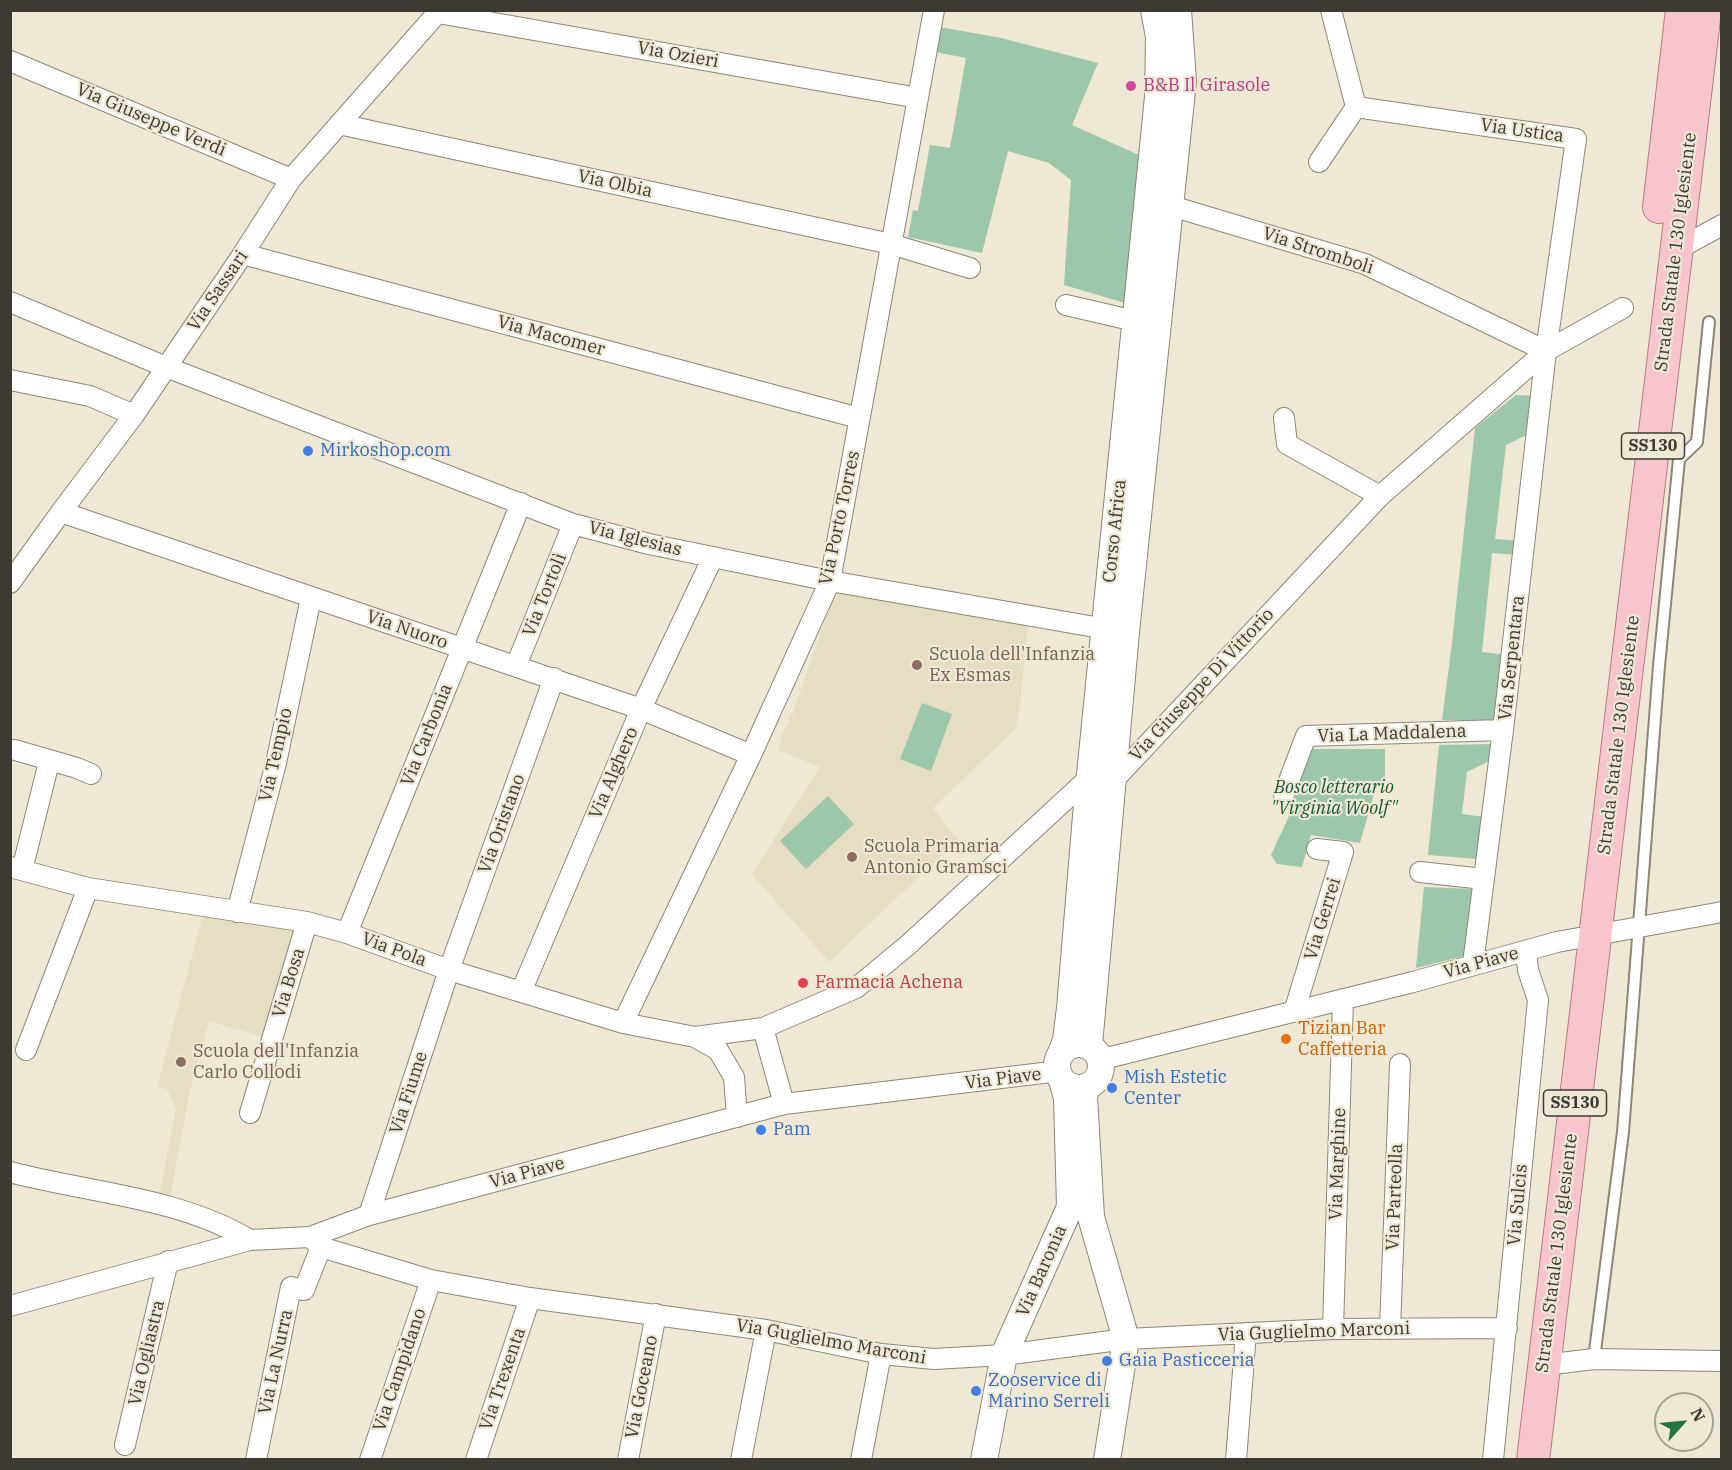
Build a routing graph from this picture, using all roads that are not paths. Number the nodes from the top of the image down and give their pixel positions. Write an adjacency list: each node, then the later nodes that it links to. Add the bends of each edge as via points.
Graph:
1 (934, 10): 9 (street, Via Porto Torres)
2 (1154, 10): 14 (street, Corso Africa, via 1159,37)
3 (1178, 10): 14 (street, Corso Africa, via 1183,81)
4 (1331, 10): 10 (street)
5 (1682, 10): 61 (main road, Strada Statale 130 Iglesiente / SS130, via 1580,887)
6 (1705, 10): 17 (main road, Strada Statale 130 Iglesiente / SS130)
7 (439, 12): 9 (street, Via Ozieri); 11 (street, Via Sassari)
8 (10, 61): 13 (street, Via Giuseppe Verdi)
9 (918, 98): 16 (street, Via Porto Torres)
10 (1356, 107): 12 (street); 25 (street, Via Ustica, via 1576,139)
11 (339, 124): 13 (street, Via Sassari); 16 (street, Via Olbia)
12 (1319, 162)
13 (291, 179): 18 (street, Via Sassari)
14 (1160, 203): 24 (street, Corso Africa); 25 (street, Via Stromboli, via 1365,264)
15 (1722, 225): 17 (street)
16 (891, 244): 19 (street, Via Olbia); 29 (street, Via Porto Torres)
17 (1676, 249): 61 (main road, Strada Statale 130 Iglesiente / SS130)
18 (243, 254): 26 (street, Via Sassari); 29 (street, Via Macomer)
19 (970, 268)
20 (10, 302): 26 (street, Via Iglesias)
21 (1066, 305): 24 (street)
22 (1623, 308): 25 (street, Via Giuseppe Di Vittorio)
23 (1709, 322): 59 (lane, via 1697,442 1679,459)
24 (1148, 324): 39 (street, Corso Africa)
25 (1546, 351): 31 (street, Via Giuseppe Di Vittorio); 44 (street, Via Serpentara)
26 (166, 367): 28 (street, Via Sassari); 32 (street, Via Iglesias)
27 (10, 380): 28 (street, via 90,396)
28 (134, 415): 33 (street, Via Sassari)
29 (860, 418): 36 (street, Via Porto Torres)
30 (1284, 418): 31 (street, via 1287,444)
31 (1380, 496): 49 (street, Via Giuseppe Di Vittorio)
32 (520, 503): 34 (street, Via Iglesias); 40 (street, Via Carbonia)
33 (61, 512): 37 (street, Via Sassari); 38 (street, Via Nuoro)
34 (573, 524): 35 (street, Via Iglesias); 41 (street, Via Tortolì)
35 (713, 557): 36 (street, Via Iglesias); 43 (street, Via Alghero)
36 (830, 581): 39 (street, Via Iglesias); 46 (street, Via Porto Torres)
37 (10, 583)
38 (311, 598): 40 (street, Via Nuoro); 56 (street, Via Tempio, via 276,763)
39 (1115, 631): 49 (street, Corso Africa)
40 (462, 649): 41 (street, Via Nuoro); 60 (street, Via Carbonia)
41 (516, 666): 42 (street, Via Nuoro)
42 (554, 678): 43 (street, Via Nuoro); 64 (street, Via Oristano)
43 (641, 709): 46 (street, Via Nuoro); 65 (street, Via Alghero)
44 (1503, 730): 50 (street, Via La Maddalena, via 1306,736); 54 (street, Via Serpentara)
45 (15, 750): 47 (street)
46 (751, 755): 68 (street, Via Porto Torres)
47 (49, 762): 48 (street); 52 (street, Via Pola)
48 (91, 774)
49 (1102, 779): 69 (street, Via Giuseppe Di Vittorio, via 856,988); 72 (street, Corso Africa); 74 (street, Corso Africa, via 1066,1040)
50 (1284, 794)
51 (1317, 849): 67 (street, Via Gerrei, via 1343,852)
52 (16, 869): 55 (street, Via Pola)
53 (1420, 872): 54 (street)
54 (1484, 879): 63 (street, Via Serpentara)
55 (88, 888): 56 (street, Via Pola); 71 (street)
56 (237, 912): 58 (street, Via Pola)
57 (1722, 912): 59 (street, Via Piave)
58 (307, 922): 60 (street, Via Pola); 77 (street, Via Bosa)
59 (1639, 926): 61 (street, Via Piave); 96 (lane, via 1623,1132)
60 (346, 933): 64 (street, Via Pola)
61 (1585, 937): 62 (street, Via Piave); 98 (main road, Strada Statale 130 Iglesiente / SS130); 110 (main road, Strada Statale 130 Iglesiente / SS130)
62 (1527, 961): 63 (street, Via Piave); 88 (street, Via Sulcis, via 1538,1000)
63 (1473, 964): 66 (street, Via Piave)
64 (449, 970): 65 (street, Via Pola); 80 (street, Via Fiume)
65 (522, 992): 68 (street, Via Pola)
66 (1343, 999): 67 (street, Via Piave); 89 (street, Via Marghine)
67 (1294, 1012): 72 (street, Via Piave)
68 (623, 1023): 70 (street, Via Pola)
69 (763, 1028): 70 (street, Via Pola); 76 (street)
70 (695, 1037): 78 (street, Via Pola, via 718,1050 734,1077)
71 (26, 1050)
72 (1099, 1056): 74 (street, via 1084,1044 1072,1045); 75 (street, via 1096,1081)
73 (1400, 1064): 90 (street, Via Parteolla)
74 (1058, 1069): 75 (street, via 1074,1088); 76 (street, Via Piave); 95 (street, Via Baronia, via 1067,1098 1070,1208)
75 (1087, 1087): 93 (street, via 1084,1096 1091,1217)
76 (784, 1104): 78 (street, Via Piave)
77 (250, 1113)
78 (738, 1117): 80 (street, Via Piave)
79 (10, 1172): 81 (street, via 188,1212)
80 (369, 1215): 82 (street, Via Piave)
81 (250, 1240): 82 (street, Via Piave); 83 (street, Via Piave)
82 (316, 1242): 84 (street, Via Guglielmo Marconi); 100 (street, Via La Nurra, via 304,1290 291,1287)
83 (168, 1261): 86 (street, Via Piave); 99 (street, Via Ogliastra)
84 (431, 1280): 85 (street, Via Guglielmo Marconi); 101 (street, Via Campidano)
85 (530, 1298): 87 (street, Via Guglielmo Marconi); 102 (street, Via Trexenta)
86 (10, 1306)
87 (656, 1314): 91 (street, Via Guglielmo Marconi); 103 (street, Via Goceano)
88 (1507, 1328): 90 (street, Via Guglielmo Marconi); 109 (street, Via Sulcis)
89 (1333, 1329): 90 (street, Via Guglielmo Marconi); 92 (street, Via Guglielmo Marconi)
90 (1390, 1329)
91 (766, 1330): 94 (street, Via Guglielmo Marconi); 104 (street)
92 (1246, 1333): 93 (street, Via Guglielmo Marconi); 108 (street)
93 (1126, 1339): 95 (street, Via Guglielmo Marconi); 107 (street)
94 (881, 1354): 95 (street, Via Guglielmo Marconi, via 934,1359); 105 (street)
95 (1005, 1355): 106 (street, Via Baronia)
96 (1594, 1359): 97 (street); 98 (street)
97 (1722, 1360)
98 (1544, 1365): 111 (main road, Strada Statale 130 Iglesiente / SS130)
99 (125, 1445)
100 (256, 1460)
101 (370, 1460)
102 (476, 1460)
103 (628, 1460)
104 (741, 1460)
105 (861, 1460)
106 (984, 1460)
107 (1107, 1460)
108 (1236, 1460)
109 (1493, 1460)
110 (1518, 1460)
111 (1533, 1460)

